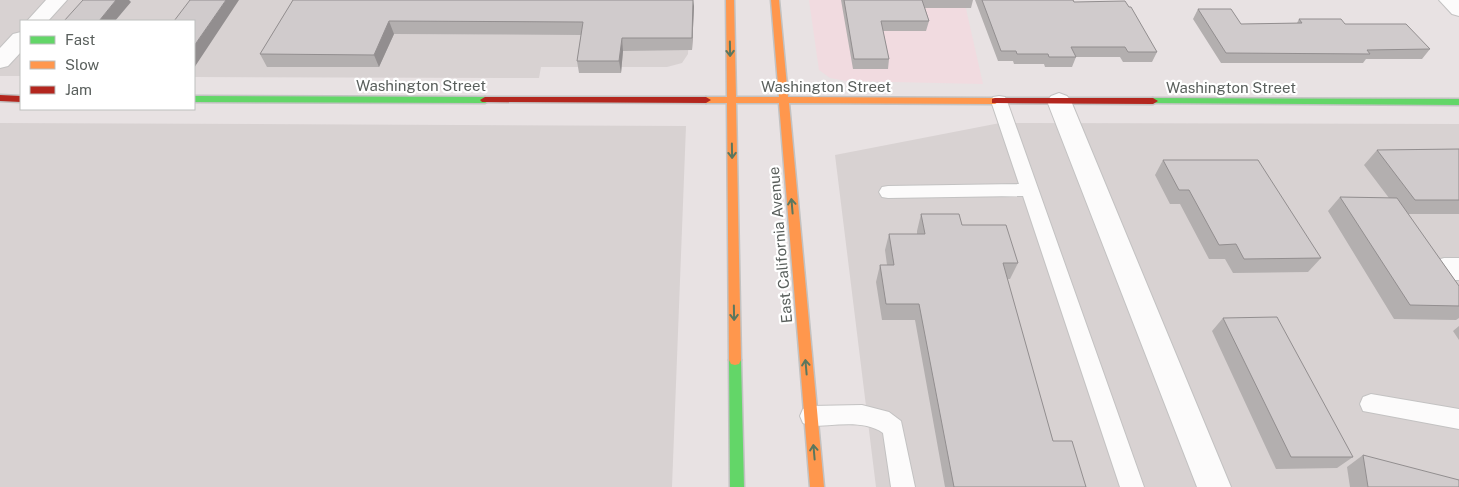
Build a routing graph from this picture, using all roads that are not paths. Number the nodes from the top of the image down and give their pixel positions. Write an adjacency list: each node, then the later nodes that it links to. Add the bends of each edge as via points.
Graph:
1 (57, 0): 6 (street)
2 (730, 0): 15 (street, one-way to 15)
3 (775, 0): 12 (street, East California Avenue)
4 (1449, 0): 5 (street)
5 (1459, 10)
6 (39, 20)
7 (20, 40): 8 (street)
8 (0, 61)
9 (0, 98): 10 (street)
10 (20, 99)
11 (195, 99): 15 (street, Washington Street)
12 (783, 101): 13 (street, Washington Street); 15 (street, Washington Street); 20 (street, East California Avenue, one-way to 12)
13 (999, 101): 14 (street, Washington Street); 17 (lane)
14 (1059, 101): 16 (street, Washington Street); 26 (street)
15 (731, 102): 22 (street, one-way to 22)
16 (1459, 102)
17 (1030, 190): 18 (lane); 25 (lane)
18 (888, 192)
19 (1371, 404): 21 (lane)
20 (810, 416): 23 (street, East California Avenue, one-way to 20); 24 (lane, via 862,415 881,419 893,428)
21 (1459, 419)
22 (737, 487)
23 (817, 487)
24 (903, 487)
25 (1132, 487)
26 (1214, 487)

